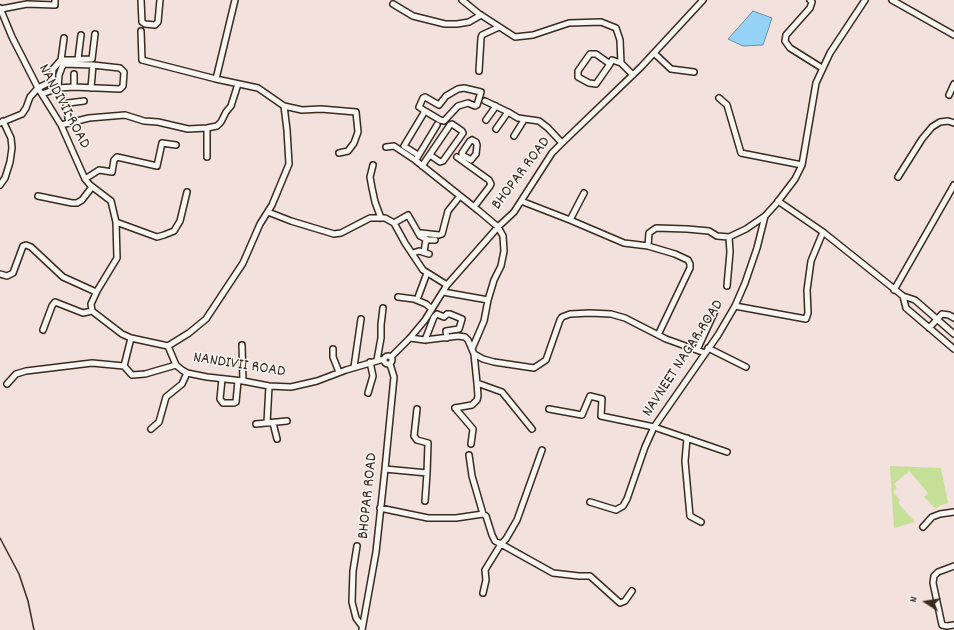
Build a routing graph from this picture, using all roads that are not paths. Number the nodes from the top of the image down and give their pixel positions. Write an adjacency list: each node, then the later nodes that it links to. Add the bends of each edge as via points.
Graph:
1 (55, 0): 10 (street, via 55,5 51,6)
2 (141, 0): 3 (street, via 142,22 155,26 158,22)
3 (160, 0)
4 (235, 0): 32 (street)
5 (462, 0): 13 (street)
6 (703, 0): 20 (street, BHOPAR ROAD)
7 (810, 0): 26 (street, via 810,8 786,35 785,41 790,48)
8 (865, 0): 26 (street, NAVNEET NAGAR ROAD)
9 (892, 0): 18 (street)
10 (27, 2): 12 (street)
11 (393, 4): 13 (street, via 413,16 445,24 469,22)
12 (0, 8): 36 (street, NANDIVII ROAD)
13 (481, 15): 14 (street)
14 (499, 27): 23 (street, via 515,37 533,35 569,23 601,22 616,28 620,40); 27 (street, via 480,38)
15 (141, 31): 32 (street, via 142,60)
16 (95, 34): 21 (street, via 93,58)
17 (81, 35): 21 (street)
18 (954, 35)
19 (64, 38): 22 (street)
20 (654, 53): 28 (street, via 671,69); 31 (street, BHOPAR ROAD)
21 (78, 59): 22 (street)
22 (61, 60): 30 (street, via 53,69)
23 (621, 62): 24 (street, via 612,60); 31 (street)
24 (610, 64): 24 (street, via 596,84 578,77 578,71 590,54 596,54)
25 (93, 65): 30 (street, via 64,64); 38 (street); 38 (street, via 120,68 124,72 123,86 120,89)
26 (822, 68): 67 (street, NAVNEET NAGAR ROAD, via 816,83)
27 (479, 71)
28 (694, 72)
29 (74, 74): 35 (street)
30 (56, 75): 36 (street, via 51,82); 37 (street)
31 (633, 75): 58 (street, BHOPAR ROAD)
32 (216, 80): 33 (street)
33 (238, 84): 44 (street, via 258,88); 55 (street, via 231,106 221,122 217,126)
34 (954, 84): 40 (street)
35 (74, 87): 37 (street); 38 (street)
36 (38, 88): 39 (street, NANDIVII ROAD); 50 (street, via 30,97 22,114)
37 (58, 88): 39 (street)
38 (91, 88)
39 (42, 94): 53 (street, NANDIVII ROAD)
40 (949, 95)
41 (719, 98): 67 (street, via 727,105 741,153)
42 (84, 101): 51 (street, via 68,103 66,106)
43 (484, 101): 45 (street)
44 (284, 106): 61 (street, via 302,110 356,112 358,132 354,143 348,151); 81 (street, via 289,164)
45 (496, 106): 47 (street); 48 (street)
46 (425, 111): 46 (street, via 444,121 458,106 468,103 477,105 481,92 458,89 446,96 439,106 424,97 419,107); 64 (street, via 404,144)
47 (508, 112): 49 (street); 56 (street)
48 (486, 120)
49 (524, 120): 57 (street); 58 (street, via 539,121)
50 (2, 122): 71 (street, via 11,138 12,148 10,162)
51 (69, 123): 53 (street); 55 (street, via 125,115 188,129)
52 (954, 123): 69 (street, via 940,122 932,128)
53 (61, 125): 70 (street, NANDIVII ROAD)
54 (438, 125): 64 (street)
55 (207, 128): 63 (street)
56 (496, 129)
57 (514, 136)
58 (562, 142): 78 (street, BHOPAR ROAD, via 546,161)
59 (176, 145): 70 (street, via 162,143 157,166 117,157 112,172 99,170)
60 (386, 146): 64 (street, via 394,146)
61 (339, 153)
62 (430, 155): 62 (street, via 450,124 463,132 443,162); 68 (street)
63 (207, 156)
64 (416, 158): 68 (street)
65 (457, 158): 80 (street, via 465,160 491,184)
66 (373, 165): 83 (street, via 370,177)
67 (802, 165): 79 (street, NAVNEET NAGAR ROAD)
68 (422, 166): 77 (street)
69 (898, 177)
70 (85, 179): 73 (street, NANDIVII ROAD)
71 (0, 185)
72 (954, 186): 101 (street)
73 (92, 187): 76 (street, via 77,203); 85 (street, NANDIVII ROAD, via 111,201)
74 (187, 192): 85 (street, via 180,221 174,231 157,237)
75 (584, 193): 84 (street)
76 (38, 196)
77 (460, 196): 80 (street); 89 (street, via 448,211 442,234)
78 (521, 201): 84 (street); 87 (street, BHOPAR ROAD, via 514,212)
79 (778, 201): 82 (street, NAVNEET NAGAR ROAD); 88 (street)
80 (474, 207): 87 (street)
81 (268, 212): 83 (street, via 334,234 364,220); 125 (street, via 242,263 206,319)
82 (765, 216): 90 (street); 108 (street, NAVNEET NAGAR ROAD, via 757,248)
83 (381, 218): 86 (street)
84 (570, 220): 93 (street, via 624,243)
85 (116, 222): 102 (street, NANDIVII ROAD, via 117,258)
86 (394, 223): 91 (street, via 408,215 420,236); 95 (street)
87 (498, 227): 99 (street, BHOPAR ROAD); 107 (street, via 503,236 504,251)
88 (823, 232): 101 (street); 108 (street, via 811,261 806,319)
89 (420, 233)
90 (729, 237): 93 (street, via 717,236 709,231 656,228 649,233); 100 (street)
91 (426, 239): 92 (street); 94 (street)
92 (435, 240)
93 (648, 246): 119 (street, via 676,254 688,260 690,264)
94 (424, 252): 95 (street); 96 (street)
95 (413, 253): 97 (street)
96 (429, 254)
97 (427, 273): 99 (street); 106 (street)
98 (0, 274): 102 (street, via 7,276 13,273 23,246 26,245 63,277)
99 (447, 285): 103 (street, BHOPAR ROAD)
100 (727, 286)
101 (894, 290): 104 (street)
102 (96, 292): 111 (street, NANDIVII ROAD, via 91,304)
103 (443, 292): 107 (street); 110 (street, BHOPAR ROAD)
104 (903, 296): 115 (street, via 915,300); 116 (street, via 906,308)
105 (398, 297): 106 (street)
106 (417, 300): 110 (street)
107 (488, 300): 130 (street)
108 (735, 306): 129 (street, NAVNEET NAGAR ROAD)
109 (383, 308): 133 (street)
110 (432, 309): 121 (street, BHOPAR ROAD, via 426,321)
111 (92, 311): 117 (street, via 83,313 55,302); 120 (street)
112 (715, 311): 128 (street)
113 (954, 318): 115 (street, via 942,314)
114 (361, 319): 138 (street)
115 (937, 319): 116 (street); 118 (street)
116 (929, 328): 127 (street)
117 (43, 330)
118 (954, 334)
119 (658, 335): 128 (street); 130 (street, via 625,318 611,314 570,314 560,320 546,360 534,368 494,362 483,359)
120 (131, 338): 125 (street); 137 (street)
121 (410, 338): 123 (street); 131 (street, BHOPAR ROAD)
122 (447, 338): 123 (street); 123 (street, via 446,331 459,329 462,318 450,314 444,317 437,314); 130 (street, via 465,337)
123 (425, 340)
124 (242, 345): 143 (street)
125 (168, 346): 136 (street, NANDIVII ROAD)
126 (333, 349): 140 (street, via 333,357)
127 (954, 349)
128 (697, 350): 129 (street)
129 (707, 351): 139 (street); 154 (street, NAVNEET NAGAR ROAD)
130 (473, 352): 144 (street)
131 (391, 356): 132 (street); 135 (street)
132 (384, 359): 133 (street, NANDIVII ROAD); 135 (street, via 385,363)
133 (377, 360): 134 (street, NANDIVII ROAD)
134 (370, 362): 138 (street, NANDIVII ROAD); 147 (street, via 372,376)
135 (390, 364): 163 (street, BHOPAR ROAD, via 394,377)
136 (176, 365): 137 (street, via 136,376); 141 (street, NANDIVII ROAD)
137 (124, 366): 145 (street, via 92,363 26,371 16,374)
138 (354, 367): 140 (street, NANDIVII ROAD)
139 (746, 367)
140 (339, 372): 146 (street, NANDIVII ROAD, via 317,381 291,387)
141 (187, 373): 142 (street, NANDIVII ROAD); 155 (street, via 182,384 166,397 159,422)
142 (222, 379): 143 (street, NANDIVII ROAD); 143 (street, via 220,399 223,403 236,402)
143 (240, 381): 146 (street, NANDIVII ROAD)
144 (477, 383): 156 (street, via 502,392); 159 (street, via 478,396 472,405 455,408 473,429)
145 (7, 384)
146 (269, 386): 151 (street)
147 (368, 393)
148 (418, 409): 164 (street, via 414,436 417,440 428,443)
149 (549, 409): 154 (street, via 582,415 590,396 602,399 601,416)
150 (287, 421): 152 (street)
151 (267, 423): 152 (street); 153 (street)
152 (273, 423): 158 (street)
153 (256, 424)
154 (654, 427): 157 (street); 166 (street, NAVNEET NAGAR ROAD, via 623,506 616,510)
155 (151, 429)
156 (532, 430)
157 (687, 438): 161 (street); 170 (street, via 685,460 690,516)
158 (276, 439)
159 (471, 444)
160 (542, 450): 172 (street, via 517,520)
161 (728, 452)
162 (469, 455): 169 (street)
163 (385, 469): 164 (street); 167 (street, BHOPAR ROAD)
164 (427, 473): 165 (street)
165 (425, 501)
166 (590, 502)
167 (380, 508): 169 (street, via 428,518 456,518); 178 (street, BHOPAR ROAD, via 376,552)
168 (954, 512): 171 (street, via 932,517)
169 (483, 514): 172 (street, via 492,535)
170 (701, 522)
171 (923, 527)
172 (501, 544): 175 (street, via 553,573 590,576 620,603 625,602); 176 (street, via 485,570)
173 (357, 546): 178 (street, via 352,602 356,618)
174 (954, 566): 177 (street, via 938,572 933,583 942,625)
175 (632, 591)
176 (483, 593)
177 (954, 625)
178 (362, 628)

